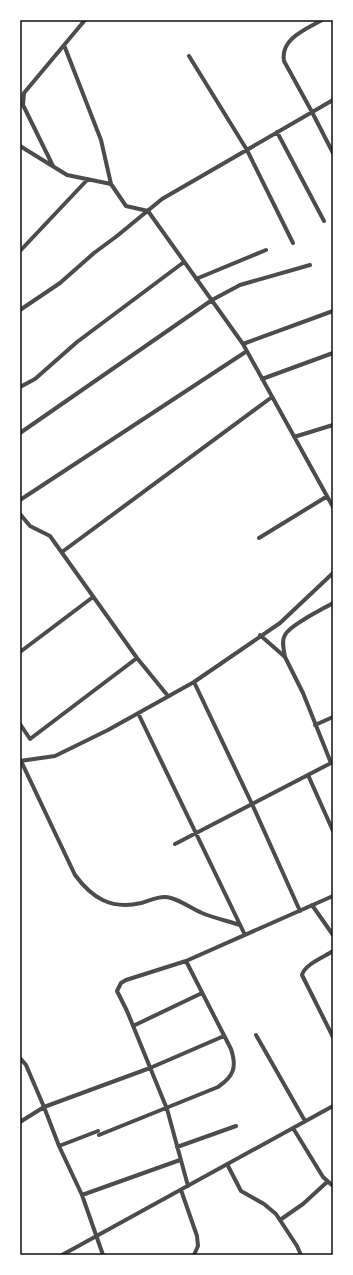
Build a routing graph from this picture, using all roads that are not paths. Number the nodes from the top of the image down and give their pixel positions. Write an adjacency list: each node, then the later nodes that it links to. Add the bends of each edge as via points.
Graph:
1 (85, 20): 3 (street)
2 (322, 20): 6 (street, via 291,40 282,53)
3 (64, 45): 11 (street, via 24,93 23,105); 13 (street, via 101,140)
4 (189, 56): 9 (street)
5 (333, 100): 6 (street)
6 (312, 112): 7 (street); 10 (street)
7 (277, 132): 9 (street); 15 (street)
8 (20, 146): 11 (street)
9 (246, 150): 14 (street, via 162,199); 16 (street)
10 (333, 154)
11 (53, 167): 12 (street, via 67,175)
12 (88, 179): 13 (street); 18 (street)
13 (111, 184): 14 (street, via 126,206)
14 (148, 211): 19 (street); 23 (street, via 60,283)
15 (324, 221)
16 (292, 243)
17 (266, 250): 21 (street)
18 (20, 251)
19 (184, 262): 21 (street); 29 (street)
20 (310, 265): 22 (street, via 240,285)
21 (196, 279): 22 (street)
22 (212, 300): 25 (street); 32 (street)
23 (20, 310)
24 (333, 311): 25 (street)
25 (243, 344): 26 (street)
26 (247, 351): 28 (street); 35 (street)
27 (333, 353): 28 (street)
28 (262, 379): 30 (street)
29 (20, 387)
30 (272, 397): 33 (street); 39 (street)
31 (333, 425): 33 (street)
32 (20, 433)
33 (294, 437): 34 (street)
34 (326, 497): 36 (street); 38 (street)
35 (20, 500)
36 (333, 507)
37 (20, 514): 39 (street, via 30,526 50,536)
38 (259, 538)
39 (62, 552): 41 (street)
40 (333, 573): 43 (street, via 280,623)
41 (93, 597): 44 (street); 46 (street)
42 (333, 603): 45 (street, via 285,634)
43 (260, 636): 45 (street); 47 (street)
44 (20, 652)
45 (285, 657): 52 (street, via 303,693)
46 (137, 658): 48 (street); 51 (street, via 30,739)
47 (194, 682): 48 (street); 55 (street)
48 (168, 696): 49 (street)
49 (138, 713): 53 (street, via 55,756); 57 (street)
50 (333, 716): 52 (street)
51 (20, 724)
52 (315, 726): 54 (street, via 331,763)
53 (20, 761): 62 (street, via 75,875 93,895 102,900 129,905 162,897 171,898 202,913)
54 (308, 775): 55 (street); 56 (street)
55 (252, 804): 57 (street); 61 (street)
56 (333, 831)
57 (196, 833): 58 (street); 62 (street)
58 (175, 844)
59 (333, 896): 60 (street)
60 (312, 905): 61 (street); 64 (street)
61 (300, 911): 63 (street)
62 (240, 925): 63 (street)
63 (245, 935): 66 (street)
64 (333, 935)
65 (333, 951): 71 (street, via 307,968 302,976)
66 (186, 961): 67 (street); 68 (street, via 121,982 117,991)
67 (202, 993): 68 (street); 70 (street)
68 (133, 1026): 73 (street)
69 (256, 1035): 77 (street)
70 (224, 1036): 73 (street); 76 (street, via 234,1058 230,1076 218,1087)
71 (333, 1037)
72 (20, 1058): 75 (street, via 26,1065)
73 (150, 1068): 75 (street); 76 (street)
74 (333, 1106): 77 (street)
75 (44, 1107): 78 (street); 83 (street)
76 (167, 1109): 82 (street); 84 (street)
77 (305, 1121): 80 (street)
78 (20, 1122)
79 (236, 1126): 84 (street)
80 (294, 1128): 86 (street); 87 (street)
81 (98, 1130): 83 (street)
82 (99, 1135)
83 (59, 1146): 91 (street)
84 (177, 1147): 85 (street)
85 (180, 1160): 88 (street); 91 (street)
86 (227, 1164): 88 (street); 92 (street, via 241,1191 272,1210)
87 (328, 1182): 89 (street); 92 (street)
88 (188, 1186): 90 (street)
89 (333, 1186)
90 (181, 1190): 93 (street); 96 (street, via 197,1236 198,1246)
91 (82, 1195): 93 (street)
92 (280, 1220): 97 (street)
93 (96, 1236): 94 (street); 95 (street)
94 (62, 1255)
95 (103, 1255)
96 (194, 1255)
97 (301, 1255)

